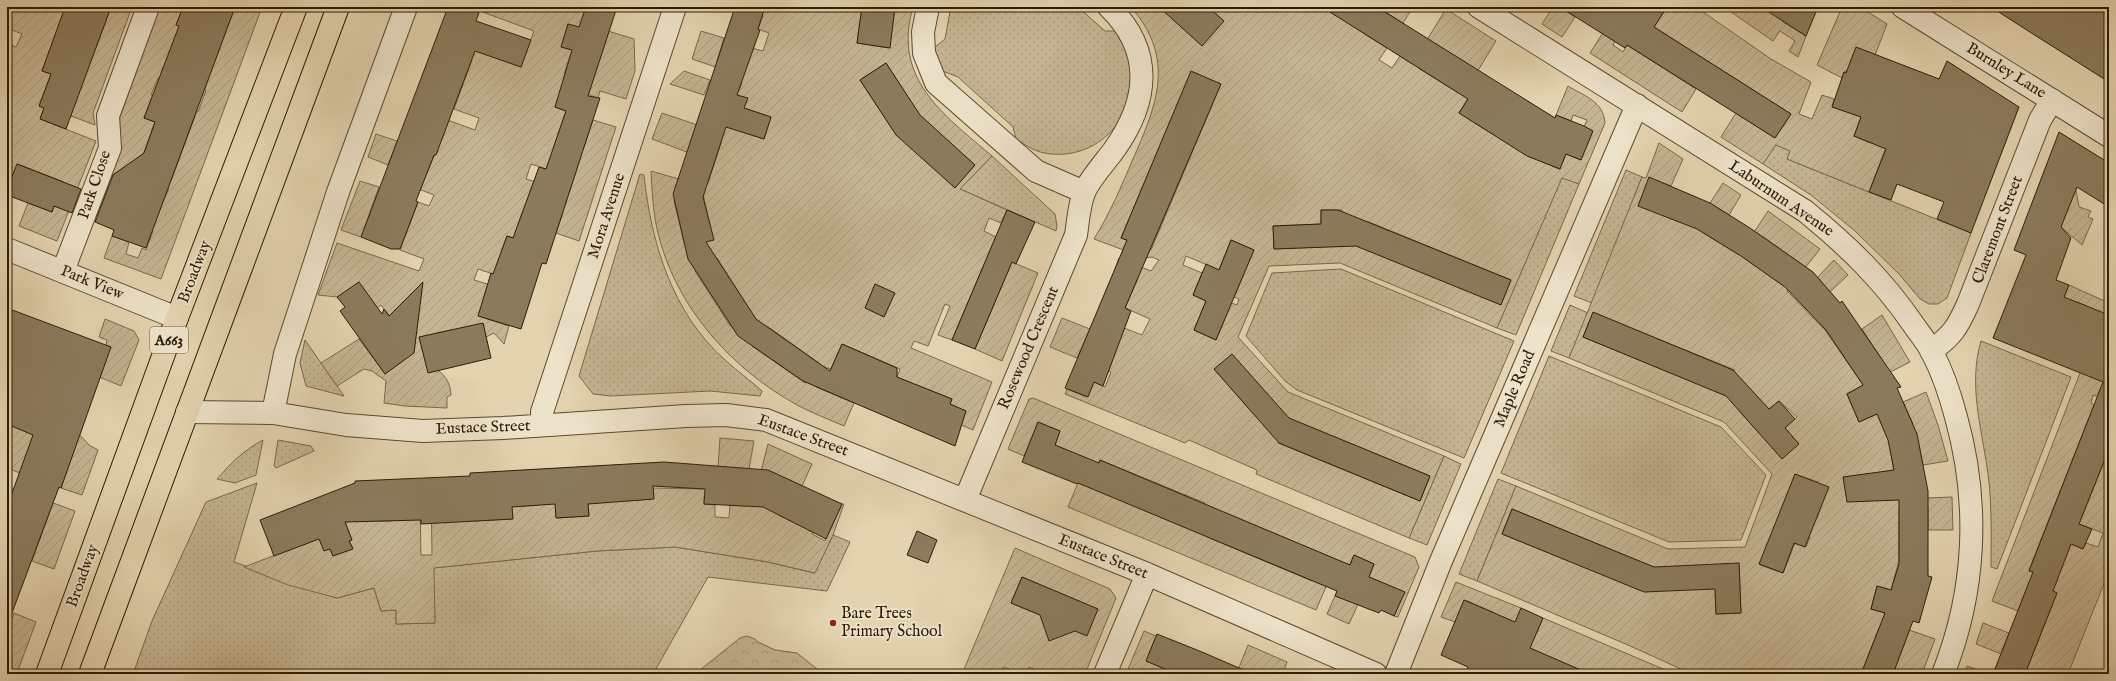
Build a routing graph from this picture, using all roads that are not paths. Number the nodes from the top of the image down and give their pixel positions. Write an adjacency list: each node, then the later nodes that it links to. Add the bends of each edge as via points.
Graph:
1 (148, 7): 15 (street, Park Close, via 108,116 110,148)
2 (296, 7): 16 (highway, Broadway / A663)
3 (338, 7): 18 (highway, A663)
4 (406, 7): 19 (street, via 338,192 285,354)
5 (675, 7): 20 (street, Mora Avenue, via 542,412)
6 (928, 7): 13 (street, via 923,32 924,53 936,83 1036,171)
7 (1108, 7): 13 (street, Rosewood Crescent, via 1123,21 1135,42 1142,69 1141,92 1134,117)
8 (1479, 7): 11 (street, Laburnum Avenue)
9 (1903, 7): 10 (street, Burnley Lane)
10 (2052, 100): 12 (street, Burnley Lane); 17 (street, Claremont Street, via 2040,120 1965,311 1949,338)
11 (1637, 105): 17 (street, Laburnum Avenue, via 1805,212 1841,240 1875,275); 27 (street, Maple Road, via 1441,561)
12 (2109, 136)
13 (1084, 192): 21 (street, Rosewood Crescent, via 1076,235)
14 (7, 249): 15 (street, Park View)
15 (63, 271): 16 (street, Park View)
16 (177, 318): 23 (highway, Broadway / A663)
17 (1931, 351): 28 (street, Laburnum Avenue, via 1944,376 1961,434 1969,475 1972,527 1966,594 1958,633)
18 (188, 412): 19 (street, Eustace Street); 24 (highway, A663)
19 (273, 413): 20 (street, Eustace Street, via 346,425 423,430)
20 (543, 426): 21 (street, Eustace Street, via 686,416 726,415 761,419 786,426)
21 (965, 500): 22 (street, Eustace Street)
22 (1147, 574): 25 (street); 26 (street, Eustace Street)
23 (47, 674)
24 (90, 674)
25 (1105, 674)
26 (1376, 674)
27 (1396, 674)
28 (1943, 674)

